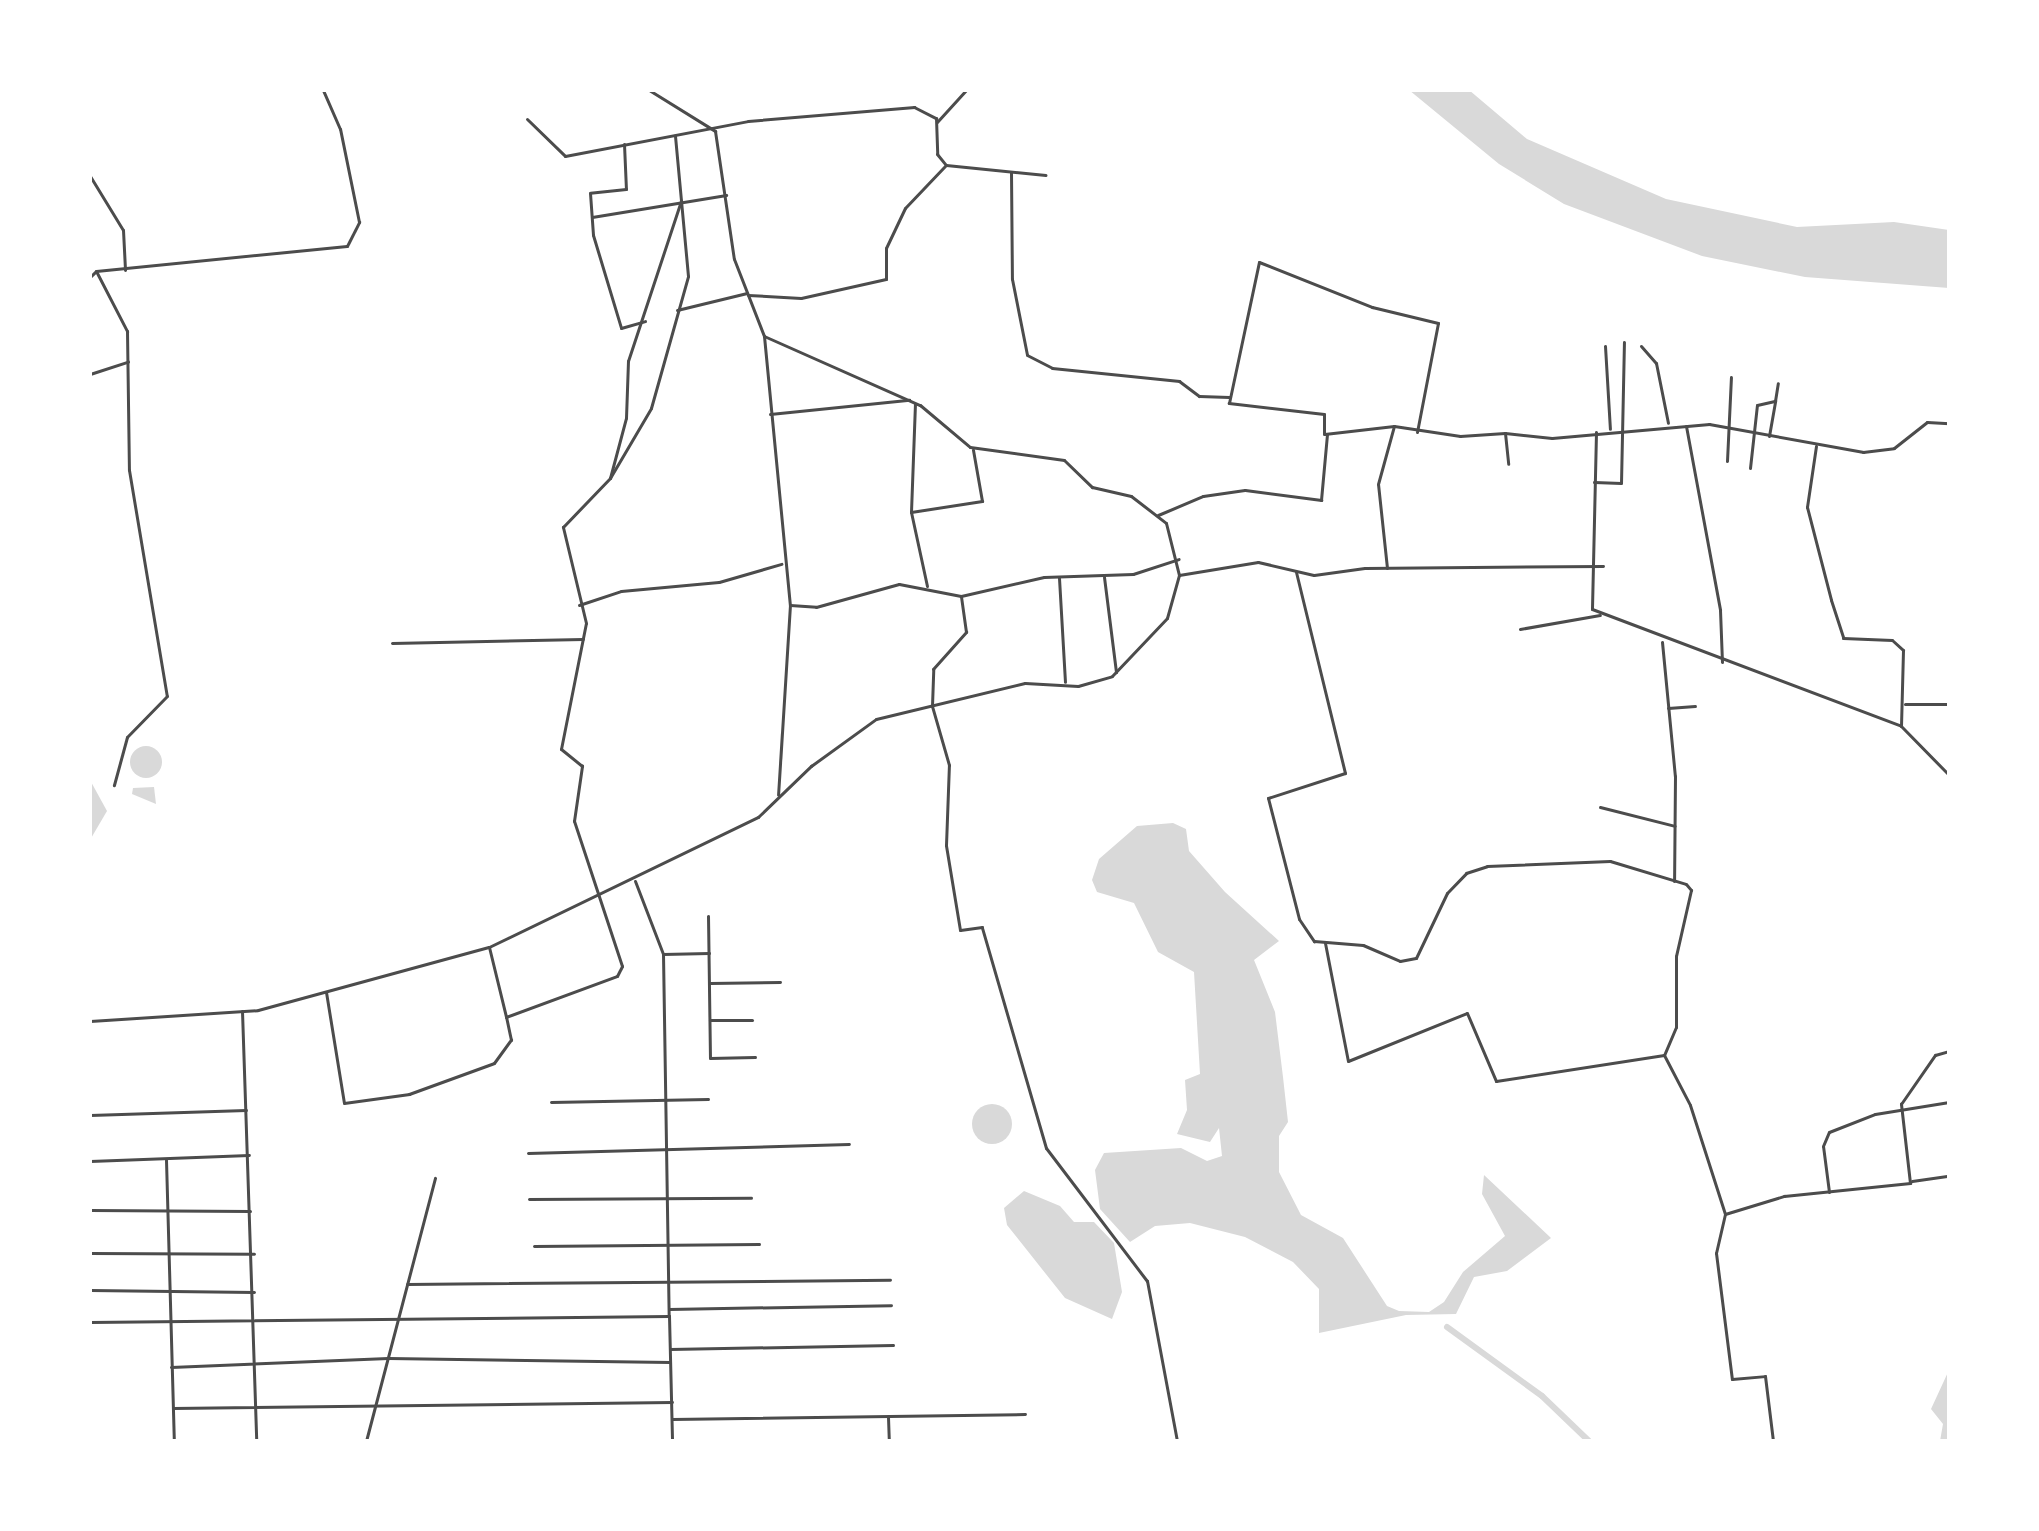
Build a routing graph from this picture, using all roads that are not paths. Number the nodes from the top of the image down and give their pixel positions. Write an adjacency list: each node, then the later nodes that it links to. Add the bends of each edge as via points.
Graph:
1 (323, 90): 16 (street, via 340,129 359,222 347,246)
2 (649, 90): 6 (street)
3 (966, 90): 5 (street)
4 (527, 119): 8 (street, via 565,156)
5 (937, 122): 6 (street, via 929,111 901,107); 9 (street, via 937,154)
6 (715, 131): 7 (street); 13 (street)
7 (675, 136): 8 (street); 14 (street)
8 (624, 144): 15 (street, via 626,189 590,193)
9 (946, 165): 10 (street); 19 (street, via 905,208 886,248 886,279 847,293)
10 (1011, 172): 11 (street); 30 (street, via 1012,279 1027,355 1052,368 1179,381 1199,396)
11 (1045, 175)
12 (90, 176): 16 (street, via 123,230)
13 (726, 195): 14 (street); 19 (street, via 734,259)
14 (681, 201): 15 (street); 20 (street, via 689,265); 21 (street)
15 (592, 217): 21 (street, via 594,247 621,328)
16 (125, 270): 17 (street)
17 (96, 271): 18 (street); 26 (street, via 127,331)
18 (90, 277)
19 (748, 294): 20 (street); 22 (street)
20 (677, 310): 52 (street, via 651,408)
21 (645, 321): 52 (street, via 628,361 626,418)
22 (764, 336): 31 (street); 33 (street)
23 (1624, 342): 38 (street)
24 (1605, 346): 39 (street)
25 (1641, 346): 34 (street, via 1656,363)
26 (128, 362): 27 (street); 84 (street, via 129,470 167,696 127,737)
27 (90, 374)
28 (1731, 377): 40 (street)
29 (1778, 383): 32 (street)
30 (1229, 397): 41 (street, via 1259,262 1372,307 1438,323); 43 (street, via 1232,406 1324,414)
31 (913, 401): 33 (street); 48 (street); 54 (street)
32 (1775, 401): 45 (street, via 1757,405); 46 (street)
33 (770, 414): 57 (street)
34 (1668, 423): 37 (street); 38 (street)
35 (1949, 423): 47 (street, via 1927,422 1894,448)
36 (1394, 426): 41 (street); 43 (street); 60 (street, via 1378,484)
37 (1686, 426): 40 (street); 74 (street, via 1720,610)
38 (1623, 427): 39 (street); 53 (street, via 1621,483)
39 (1610, 429): 42 (street)
40 (1729, 429): 45 (street); 49 (street)
41 (1417, 432): 44 (street)
42 (1596, 432): 44 (street, via 1552,438); 53 (street)
43 (1327, 433): 55 (street, via 1321,500 1245,490 1203,496)
44 (1505, 433): 50 (street)
45 (1752, 435): 46 (street); 51 (street)
46 (1769, 438): 47 (street)
47 (1816, 446): 77 (street, via 1808,523 1843,638 1898,643)
48 (972, 448): 54 (street, via 982,501); 55 (street, via 1064,460 1092,487 1131,496)
49 (1727, 461)
50 (1508, 464)
51 (1750, 468)
52 (610, 478): 67 (street, via 563,527)
53 (1594, 482): 58 (street)
54 (911, 512): 65 (street)
55 (1158, 515): 56 (street)
56 (1179, 559): 62 (street); 63 (street)
57 (781, 564): 67 (street); 68 (street)
58 (1594, 566): 59 (street); 60 (street); 69 (street, via 1592,609)
59 (1603, 566)
60 (1387, 568): 61 (street)
61 (1296, 572): 63 (street, via 1258,562); 92 (street, via 1345,773 1268,798 1299,919 1314,941)
62 (1104, 575): 64 (street); 75 (street)
63 (1179, 575): 75 (street, via 1167,618)
64 (1059, 578): 66 (street); 76 (street)
65 (927, 586): 66 (street); 68 (street, via 887,586 816,607)
66 (961, 596): 79 (street, via 966,632 933,669)
67 (579, 605): 71 (street)
68 (790, 605): 85 (street)
69 (1600, 615): 70 (street); 72 (street)
70 (1520, 629)
71 (583, 639): 73 (street); 90 (street, via 561,749 582,766 574,821)
72 (1661, 641): 74 (street); 81 (street)
73 (392, 643)
74 (1722, 662): 82 (street)
75 (1116, 672): 76 (street, via 1087,685)
76 (1065, 682): 79 (street, via 1025,683)
77 (1905, 704): 78 (street); 82 (street)
78 (1949, 704)
79 (932, 706): 85 (street, via 861,727); 168 (street, via 939,714 949,765 946,845 960,930 982,927 1046,1148 1147,1281)
80 (1695, 706): 81 (street)
81 (1668, 708): 87 (street)
82 (1901, 726): 83 (street)
83 (1949, 775)
84 (114, 785)
85 (778, 798): 88 (street, via 749,823)
86 (1600, 807): 87 (street)
87 (1675, 826): 89 (street)
88 (635, 881): 90 (street); 95 (street)
89 (1674, 881): 92 (street, via 1610,861 1487,866 1466,873 1447,893 1416,958 1400,961 1363,945); 105 (street, via 1691,890 1676,956 1676,1027)
90 (600, 899): 93 (street); 100 (street, via 622,960 617,976)
91 (708, 916): 94 (street)
92 (1325, 942): 105 (street, via 1348,1061 1467,1013 1496,1081)
93 (489, 947): 98 (street); 100 (street)
94 (709, 953): 95 (street); 97 (street)
95 (663, 954): 107 (street)
96 (780, 982): 97 (street)
97 (710, 983): 101 (street)
98 (326, 992): 99 (street); 100 (street, via 344,1103 409,1094 494,1063 511,1040)
99 (242, 1011): 103 (street); 112 (street)
100 (506, 1017)
101 (710, 1020): 102 (street); 106 (street, via 710,1058)
102 (752, 1020)
103 (90, 1021)
104 (1949, 1051): 111 (street, via 1935,1055)
105 (1664, 1055): 130 (street, via 1690,1105)
106 (755, 1057)
107 (663, 1099): 108 (street); 109 (street); 115 (street)
108 (708, 1099)
109 (551, 1102)
110 (1949, 1102): 111 (street)
111 (1902, 1109): 122 (street); 123 (street, via 1829,1132 1823,1146)
112 (247, 1110): 113 (street); 117 (street)
113 (90, 1115)
114 (849, 1144): 115 (street)
115 (666, 1149): 116 (street); 124 (street)
116 (528, 1153)
117 (249, 1155): 118 (street); 129 (street)
118 (166, 1160): 119 (street); 127 (street)
119 (90, 1161)
120 (1949, 1176): 122 (street)
121 (435, 1178): 139 (street)
122 (1912, 1181): 123 (street)
123 (1829, 1192): 130 (street)
124 (667, 1198): 125 (street); 126 (street); 131 (street)
125 (751, 1198)
126 (529, 1199)
127 (168, 1209): 128 (street); 129 (street); 134 (street)
128 (90, 1210)
129 (252, 1211): 136 (street)
130 (1725, 1214): 169 (street, via 1716,1253 1732,1379 1765,1376)
131 (668, 1244): 132 (street); 133 (street); 137 (street)
132 (759, 1244)
133 (534, 1246)
134 (169, 1251): 135 (street); 136 (street); 140 (street)
135 (90, 1253)
136 (254, 1254): 142 (street)
137 (668, 1279): 138 (street); 139 (street); 144 (street)
138 (890, 1280)
139 (407, 1284): 149 (street)
140 (170, 1289): 141 (street); 142 (street); 147 (street)
141 (90, 1290)
142 (255, 1292): 148 (street)
143 (891, 1305): 144 (street)
144 (669, 1309): 145 (street)
145 (669, 1316): 149 (street); 151 (street)
146 (90, 1322): 147 (street)
147 (170, 1322): 148 (street); 155 (street)
148 (257, 1322): 149 (street); 154 (street)
149 (397, 1322): 152 (street)
150 (893, 1345): 151 (street)
151 (670, 1349): 153 (street)
152 (388, 1358): 153 (street); 154 (street); 157 (street)
153 (670, 1362): 156 (street)
154 (255, 1366): 155 (street); 158 (street)
155 (171, 1367): 159 (street)
156 (672, 1402): 157 (street); 162 (street)
157 (375, 1406): 158 (street); 165 (street)
158 (255, 1407): 159 (street); 164 (street)
159 (173, 1408): 163 (street)
160 (1025, 1414): 161 (street)
161 (888, 1417): 162 (street); 167 (street)
162 (672, 1419): 166 (street)
163 (174, 1441)
164 (256, 1441)
165 (366, 1441)
166 (672, 1441)
167 (889, 1441)
168 (1177, 1441)
169 (1773, 1441)

